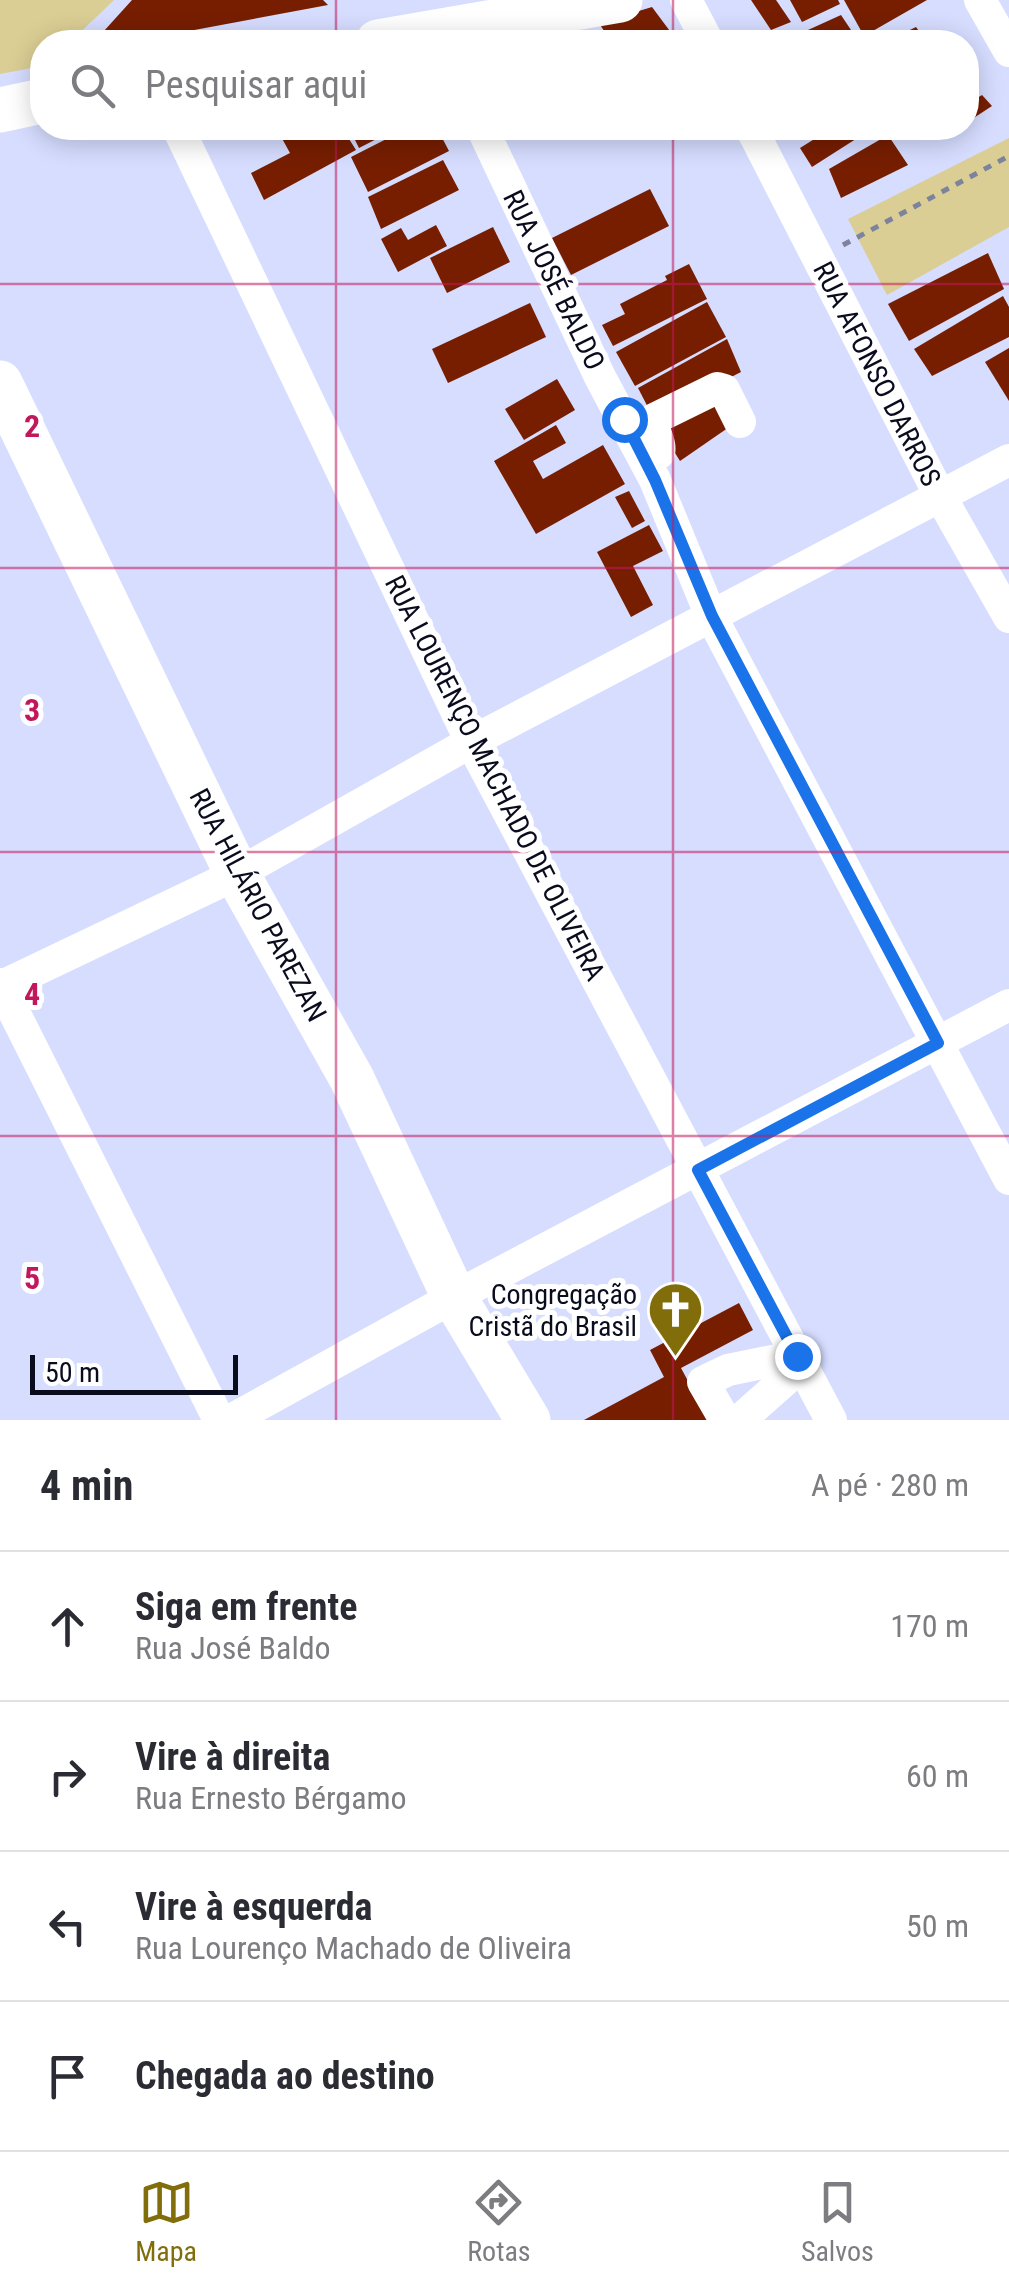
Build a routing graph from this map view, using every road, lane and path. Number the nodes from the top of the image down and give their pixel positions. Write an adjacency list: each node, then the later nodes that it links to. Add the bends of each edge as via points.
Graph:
1 (620, 0): 4 (street)
2 (686, 0): 5 (street)
3 (980, 0): 6 (street)
4 (440, 25)
5 (702, 30)
6 (1009, 51)
7 (30, 104): 8 (street)
8 (0, 110)
9 (184, 140): 21 (street, RUA LOURENÇO MACHADO DE OLIVEIRA)
10 (488, 140): 16 (street, RUA JOSÉ BALDO)
11 (758, 140): 13 (street, RUA AFONSO DARROS)
12 (1009, 156): 13 (path)
13 (818, 258): 18 (street, RUA AFONSO DARROS)
14 (0, 383): 22 (street, RUA HILÁRIO PAREZAN)
15 (740, 422): 16 (street, via 717,388 654,419 661,446)
16 (644, 460): 19 (street, RUA JOSÉ BALDO)
17 (1009, 460): 18 (street)
18 (939, 494): 19 (street); 20 (street, RUA AFONSO DARROS)
19 (712, 616): 21 (street); 25 (street, RUA JOSÉ BALDO)
20 (1009, 617)
21 (471, 742): 22 (street); 26 (street, RUA LOURENÇO MACHADO DE OLIVEIRA)
22 (236, 874): 23 (street); 28 (street, RUA HILÁRIO PAREZAN, via 352,1079)
23 (0, 986): 30 (street)
24 (1009, 1004): 25 (street)
25 (938, 1043): 26 (street); 27 (street, RUA JOSÉ BALDO)
26 (698, 1170): 28 (street); 29 (street, RUA LOURENÇO MACHADO DE OLIVEIRA)
27 (1009, 1179)
28 (454, 1296): 31 (street); 32 (street, RUA HILÁRIO PAREZAN)
29 (800, 1361): 33 (street, via 728,1370 704,1382); 34 (street); 35 (street, RUA LOURENÇO MACHADO DE OLIVEIRA)
30 (219, 1420)
31 (231, 1420)
32 (528, 1420)
33 (725, 1420)
34 (740, 1420)
35 (831, 1420)

